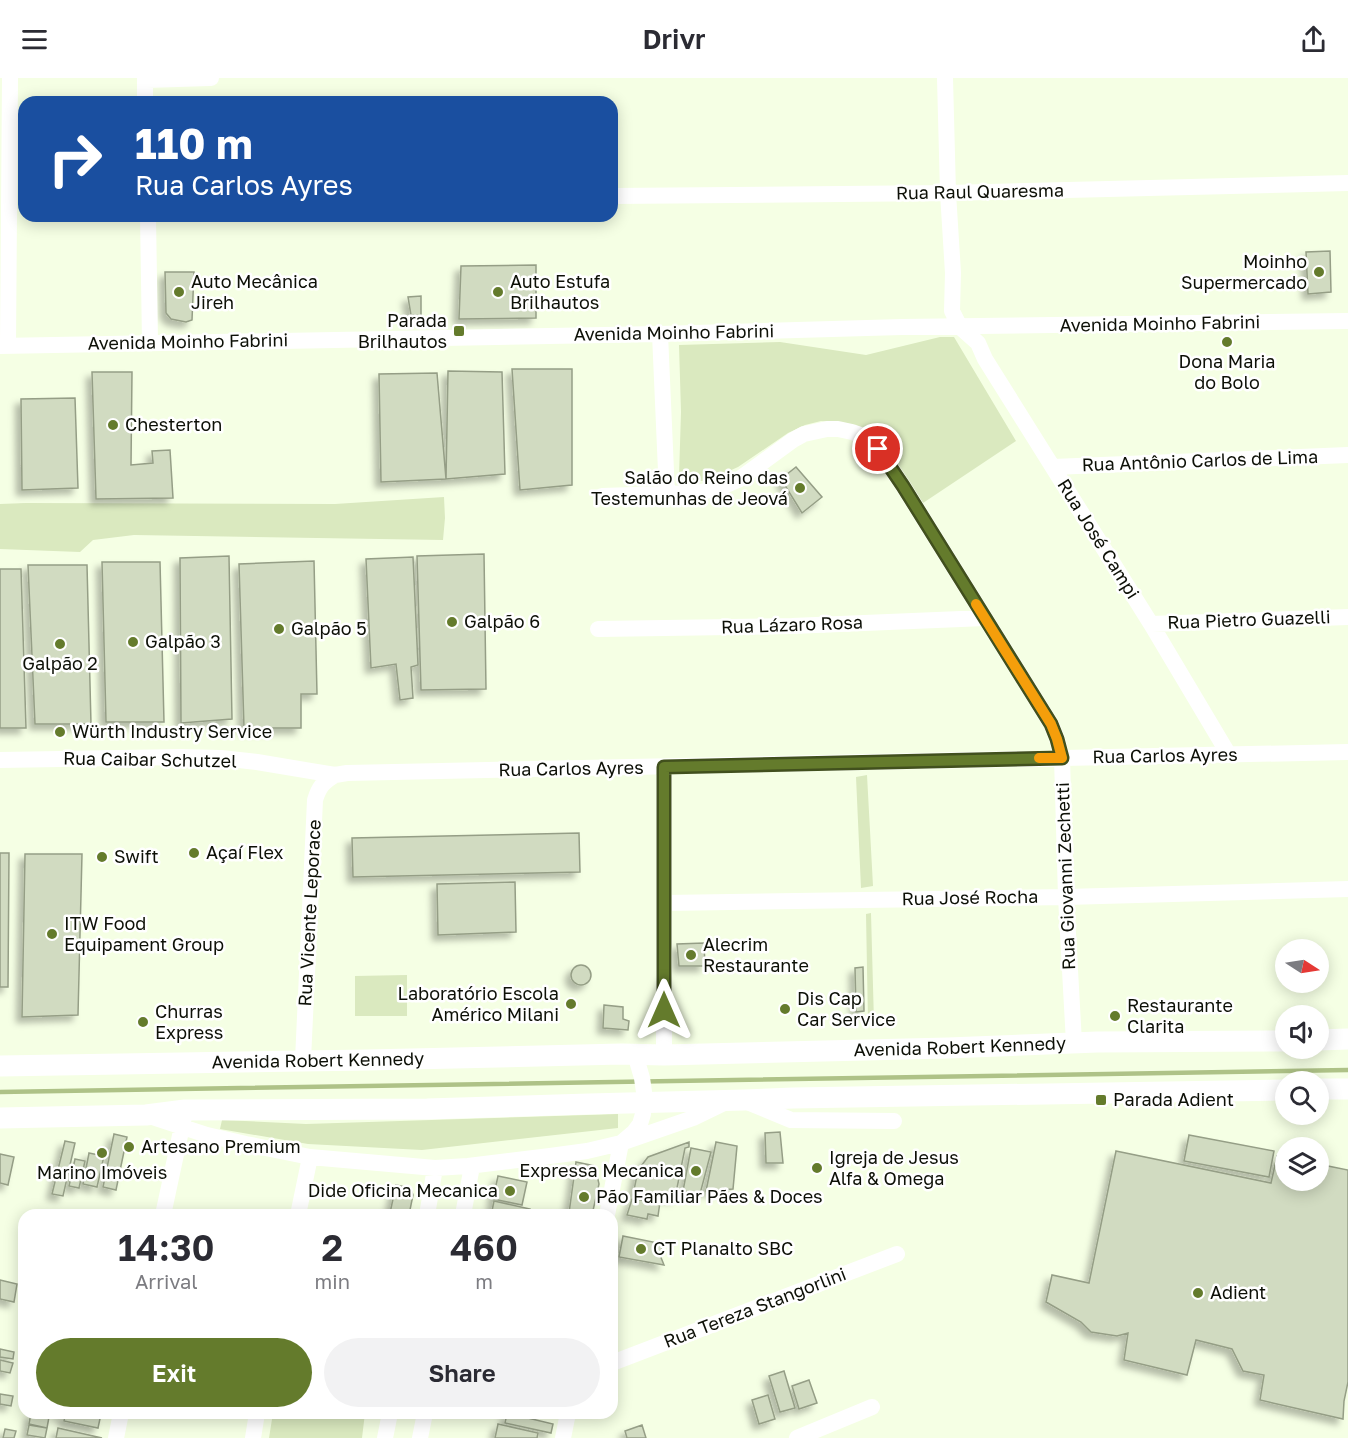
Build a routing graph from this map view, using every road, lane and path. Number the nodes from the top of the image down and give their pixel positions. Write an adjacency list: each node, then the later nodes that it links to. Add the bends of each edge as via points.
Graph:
1 (10, 78): 14 (street)
2 (211, 78): 4 (street)
3 (945, 78): 7 (street)
4 (145, 79): 5 (street)
5 (145, 96)
6 (1348, 183): 7 (street, Rua Raul Quaresma)
7 (948, 193): 8 (street, Rua Raul Quaresma); 11 (street, via 952,311)
8 (618, 196)
9 (148, 222): 13 (street)
10 (1348, 321): 11 (street, Avenida Moinho Fabrini)
11 (960, 327): 12 (street, Avenida Moinho Fabrini); 16 (street, Rua José Campi, via 978,343)
12 (660, 334): 13 (street, Avenida Moinho Fabrini); 17 (street)
13 (150, 343): 14 (street, Avenida Moinho Fabrini)
14 (4, 345)
15 (1348, 456): 16 (street, Rua Antônio Carlos de Lima)
16 (1053, 466): 21 (street, Rua José Campi)
17 (667, 494): 18 (street, Rua Giovanni Zechetti); 20 (street, Rua Giovanni Zechetti, via 717,489 738,480 804,434 838,429 866,437 903,486)
18 (602, 496)
19 (1348, 617): 21 (street, Rua Pietro Guazelli)
20 (985, 618): 22 (street, Rua Lázaro Rosa); 25 (street, Rua Giovanni Zechetti, via 1051,724)
21 (1151, 624): 24 (street, Rua José Campi)
22 (598, 629)
23 (1348, 752): 24 (street, Rua Carlos Ayres)
24 (1229, 755): 25 (street, Rua Carlos Ayres)
25 (1062, 758): 27 (street, Rua Carlos Ayres); 30 (street, Rua Giovanni Zechetti)
26 (0, 760): 28 (street, Rua Caibar Schutzel, via 221,758)
27 (664, 767): 28 (street, Rua Carlos Ayres); 31 (street)
28 (335, 775): 38 (street, Rua Vicente Leporace, via 319,788 315,800)
29 (1348, 889): 30 (street, Rua José Rocha)
30 (1066, 897): 31 (street, Rua José Rocha); 35 (street, Rua Giovanni Zechetti)
31 (664, 903): 36 (street)
32 (1348, 1039): 33 (main road)
33 (1329, 1040)
34 (1275, 1041): 35 (main road, Avenida Robert Kennedy)
35 (1074, 1043): 36 (main road, Avenida Robert Kennedy)
36 (664, 1054): 37 (main road, Avenida Robert Kennedy)
37 (637, 1059): 38 (main road, Avenida Robert Kennedy); 43 (street)
38 (303, 1060): 39 (main road, Avenida Robert Kennedy)
39 (0, 1066)
40 (1329, 1089): 41 (main road)
41 (1348, 1089)
42 (1275, 1090): 44 (main road)
43 (644, 1098): 44 (main road); 46 (main road); 48 (street, via 640,1124)
44 (736, 1101): 47 (street, via 791,1120); 48 (street)
45 (0, 1118): 46 (main road, via 146,1115)
46 (183, 1119): 49 (street, via 207,1135); 52 (street)
47 (894, 1120)
48 (621, 1143): 50 (street); 56 (street)
49 (310, 1157): 51 (street); 53 (street)
50 (472, 1166): 51 (street); 55 (street)
51 (435, 1168): 54 (street)
52 (164, 1209)
53 (299, 1209)
54 (428, 1209)
55 (464, 1209)
56 (608, 1209)
57 (897, 1254): 58 (street, Rua Tereza Stangorlini)
58 (618, 1361)
59 (872, 1407): 65 (street)
60 (120, 1419): 66 (street)
61 (256, 1419): 67 (street)
62 (389, 1419): 68 (street)
63 (424, 1419): 69 (street)
64 (567, 1419): 70 (street)
65 (822, 1433): 71 (street)
66 (116, 1438)
67 (253, 1438)
68 (385, 1438)
69 (420, 1438)
70 (563, 1438)
71 (797, 1438)

